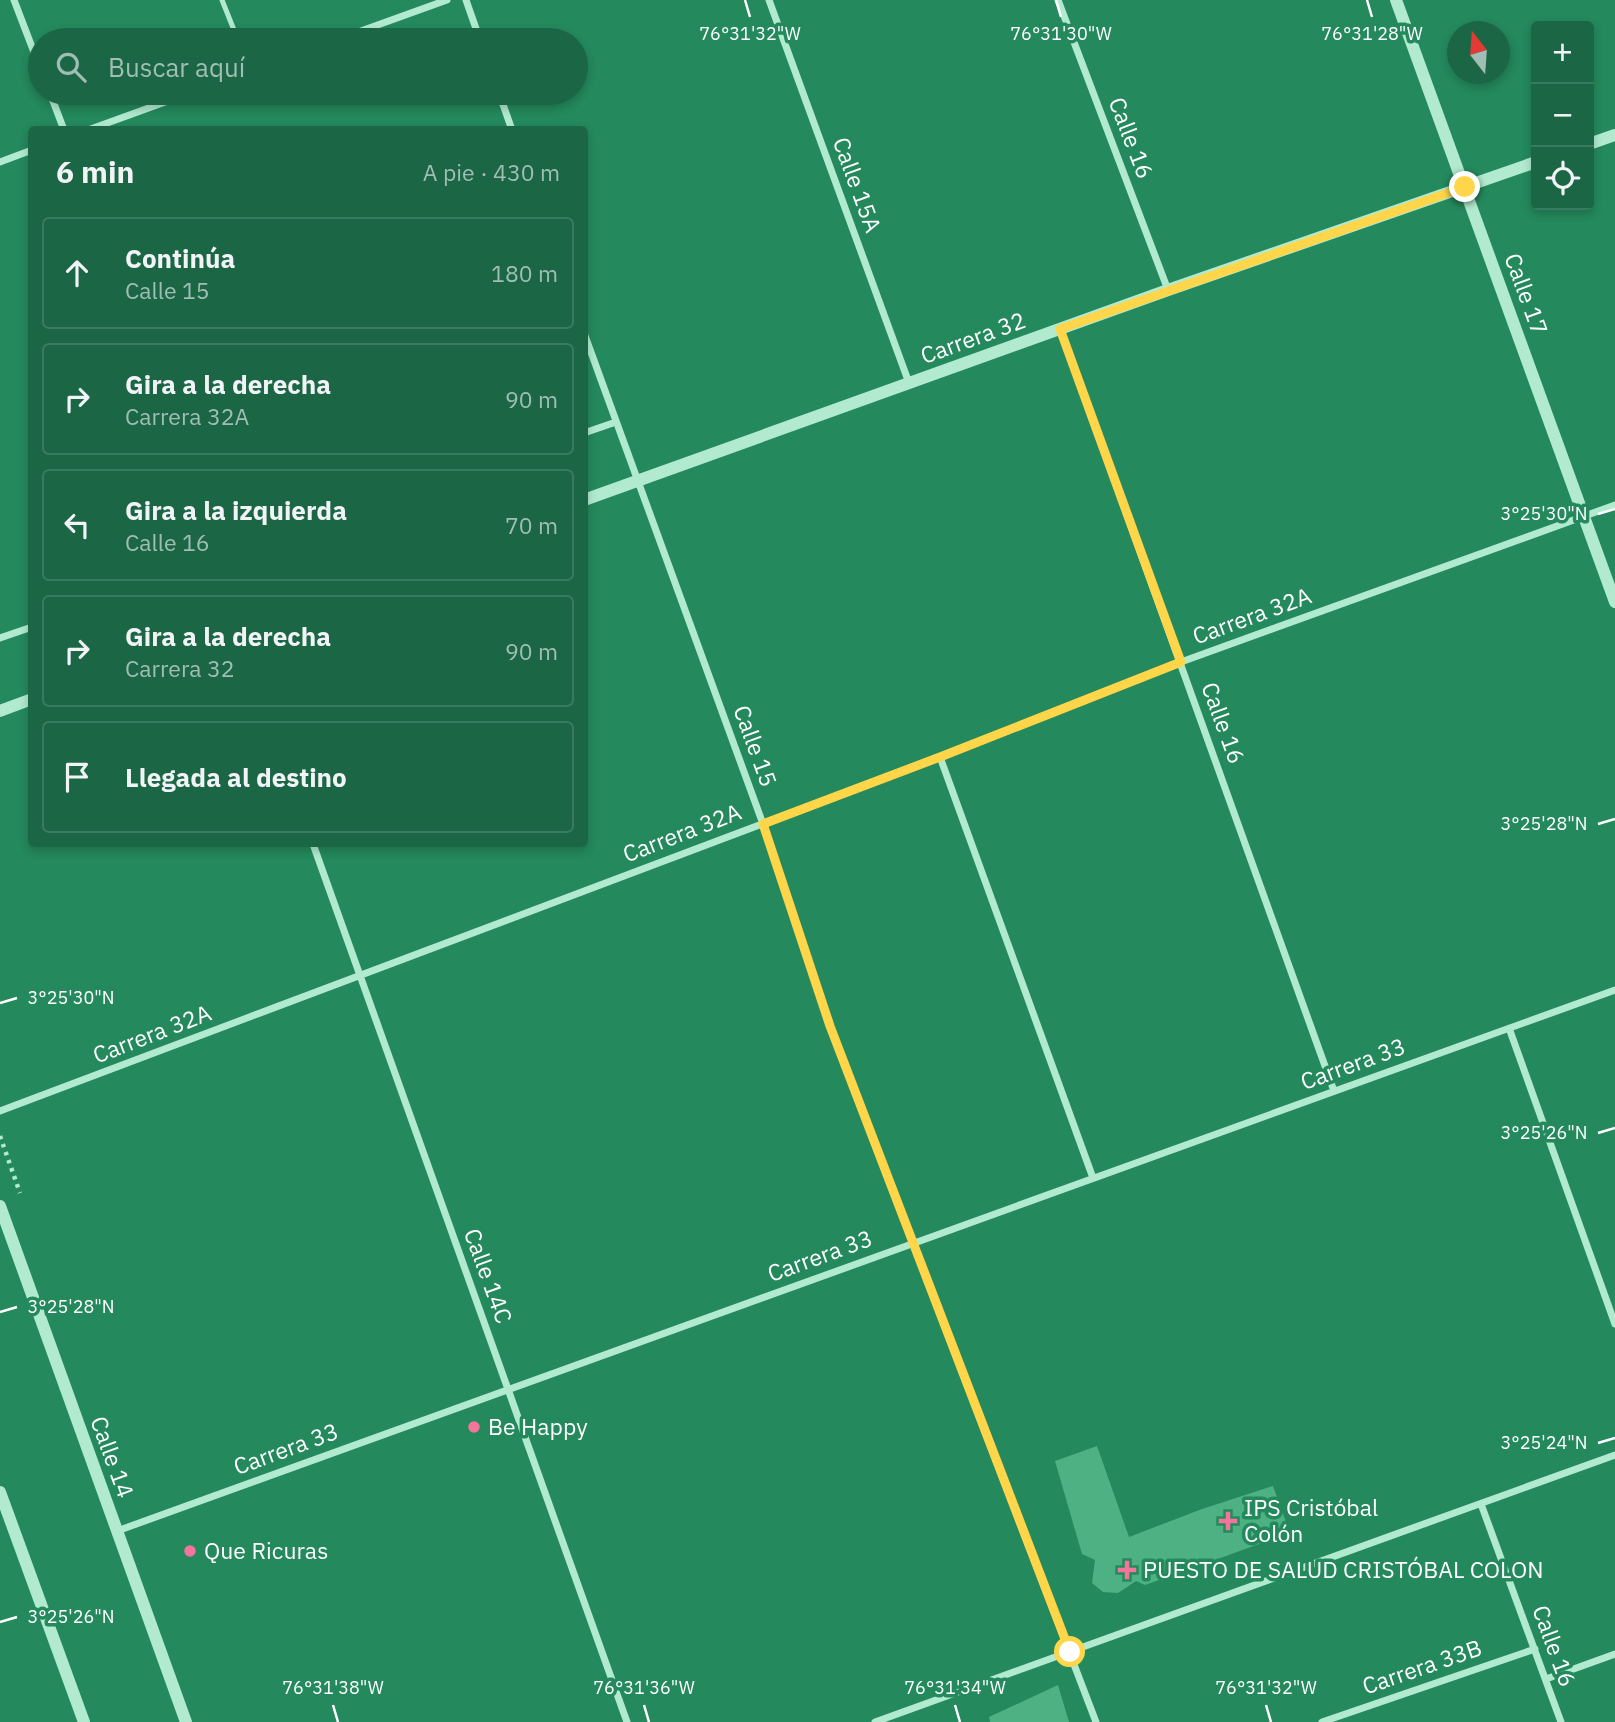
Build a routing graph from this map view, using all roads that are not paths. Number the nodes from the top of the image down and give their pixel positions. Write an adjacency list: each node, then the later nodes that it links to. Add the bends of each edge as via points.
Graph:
1 (14, 0): 11 (street)
2 (222, 0): 8 (lane)
3 (447, 0): 9 (street)
4 (466, 0): 10 (street)
5 (769, 0): 27 (street, Calle 15A)
6 (1058, 0): 24 (street, Calle 16)
7 (1396, 0): 23 (street, Calle 17)
8 (232, 28)
9 (369, 28)
10 (476, 28)
11 (28, 37)
12 (55, 105): 15 (street)
13 (157, 105): 16 (street)
14 (503, 105): 17 (street)
15 (62, 126)
16 (99, 126)
17 (511, 126)
18 (1615, 135): 19 (street)
19 (1594, 142)
20 (28, 152): 21 (street)
21 (0, 162)
22 (1531, 164): 23 (street, Carrera 32)
23 (1465, 187): 24 (street, Carrera 32); 33 (street, Calle 17)
24 (1168, 290): 25 (street, Carrera 32)
25 (1060, 329): 27 (street, Carrera 32); 37 (street, Calle 16)
26 (588, 344): 28 (street, Calle 15)
27 (909, 383): 30 (street, Carrera 32)
28 (616, 422): 29 (street); 30 (street, Calle 15)
29 (588, 432)
30 (637, 481): 31 (street, Carrera 32); 41 (street, Calle 15)
31 (588, 499)
32 (1615, 505): 33 (street, Carrera 32A)
33 (1584, 516): 34 (street, Calle 17); 37 (street, Carrera 32A)
34 (1615, 602)
35 (28, 628): 36 (street)
36 (0, 638)
37 (1181, 662): 40 (street, Carrera 32A); 46 (street, Calle 16)
38 (28, 700): 39 (street)
39 (0, 711)
40 (940, 757): 41 (street, Carrera 32A); 48 (street)
41 (763, 824): 43 (street, Carrera 32A); 50 (street, Calle 15, via 830,1026)
42 (314, 847): 43 (street, Calle 14C)
43 (360, 976): 47 (street, Carrera 32A); 52 (street, Calle 14C)
44 (1615, 990): 45 (street, Carrera 33)
45 (1509, 1028): 46 (street, Carrera 33); 51 (street)
46 (1334, 1091): 48 (street, Carrera 33)
47 (0, 1111)
48 (1093, 1178): 50 (street, Carrera 33)
49 (0, 1206): 56 (street, Calle 14)
50 (912, 1243): 52 (street, Carrera 33); 58 (street, Calle 15)
51 (1615, 1324)
52 (508, 1389): 56 (street, Carrera 33); 63 (street, Calle 14C)
53 (1615, 1455): 55 (street)
54 (0, 1492): 61 (street)
55 (1481, 1504): 57 (street, Calle 16); 58 (street)
56 (117, 1531): 62 (street, Calle 14)
57 (1535, 1649): 60 (street, Calle 16); 66 (street, Carrera 33B)
58 (1070, 1652): 64 (street); 65 (street, Calle 15)
59 (1615, 1654): 60 (street)
60 (1546, 1679): 67 (street, Calle 16)
61 (84, 1722)
62 (186, 1722)
63 (627, 1722)
64 (875, 1722)
65 (1096, 1722)
66 (1322, 1722)
67 (1561, 1722)

